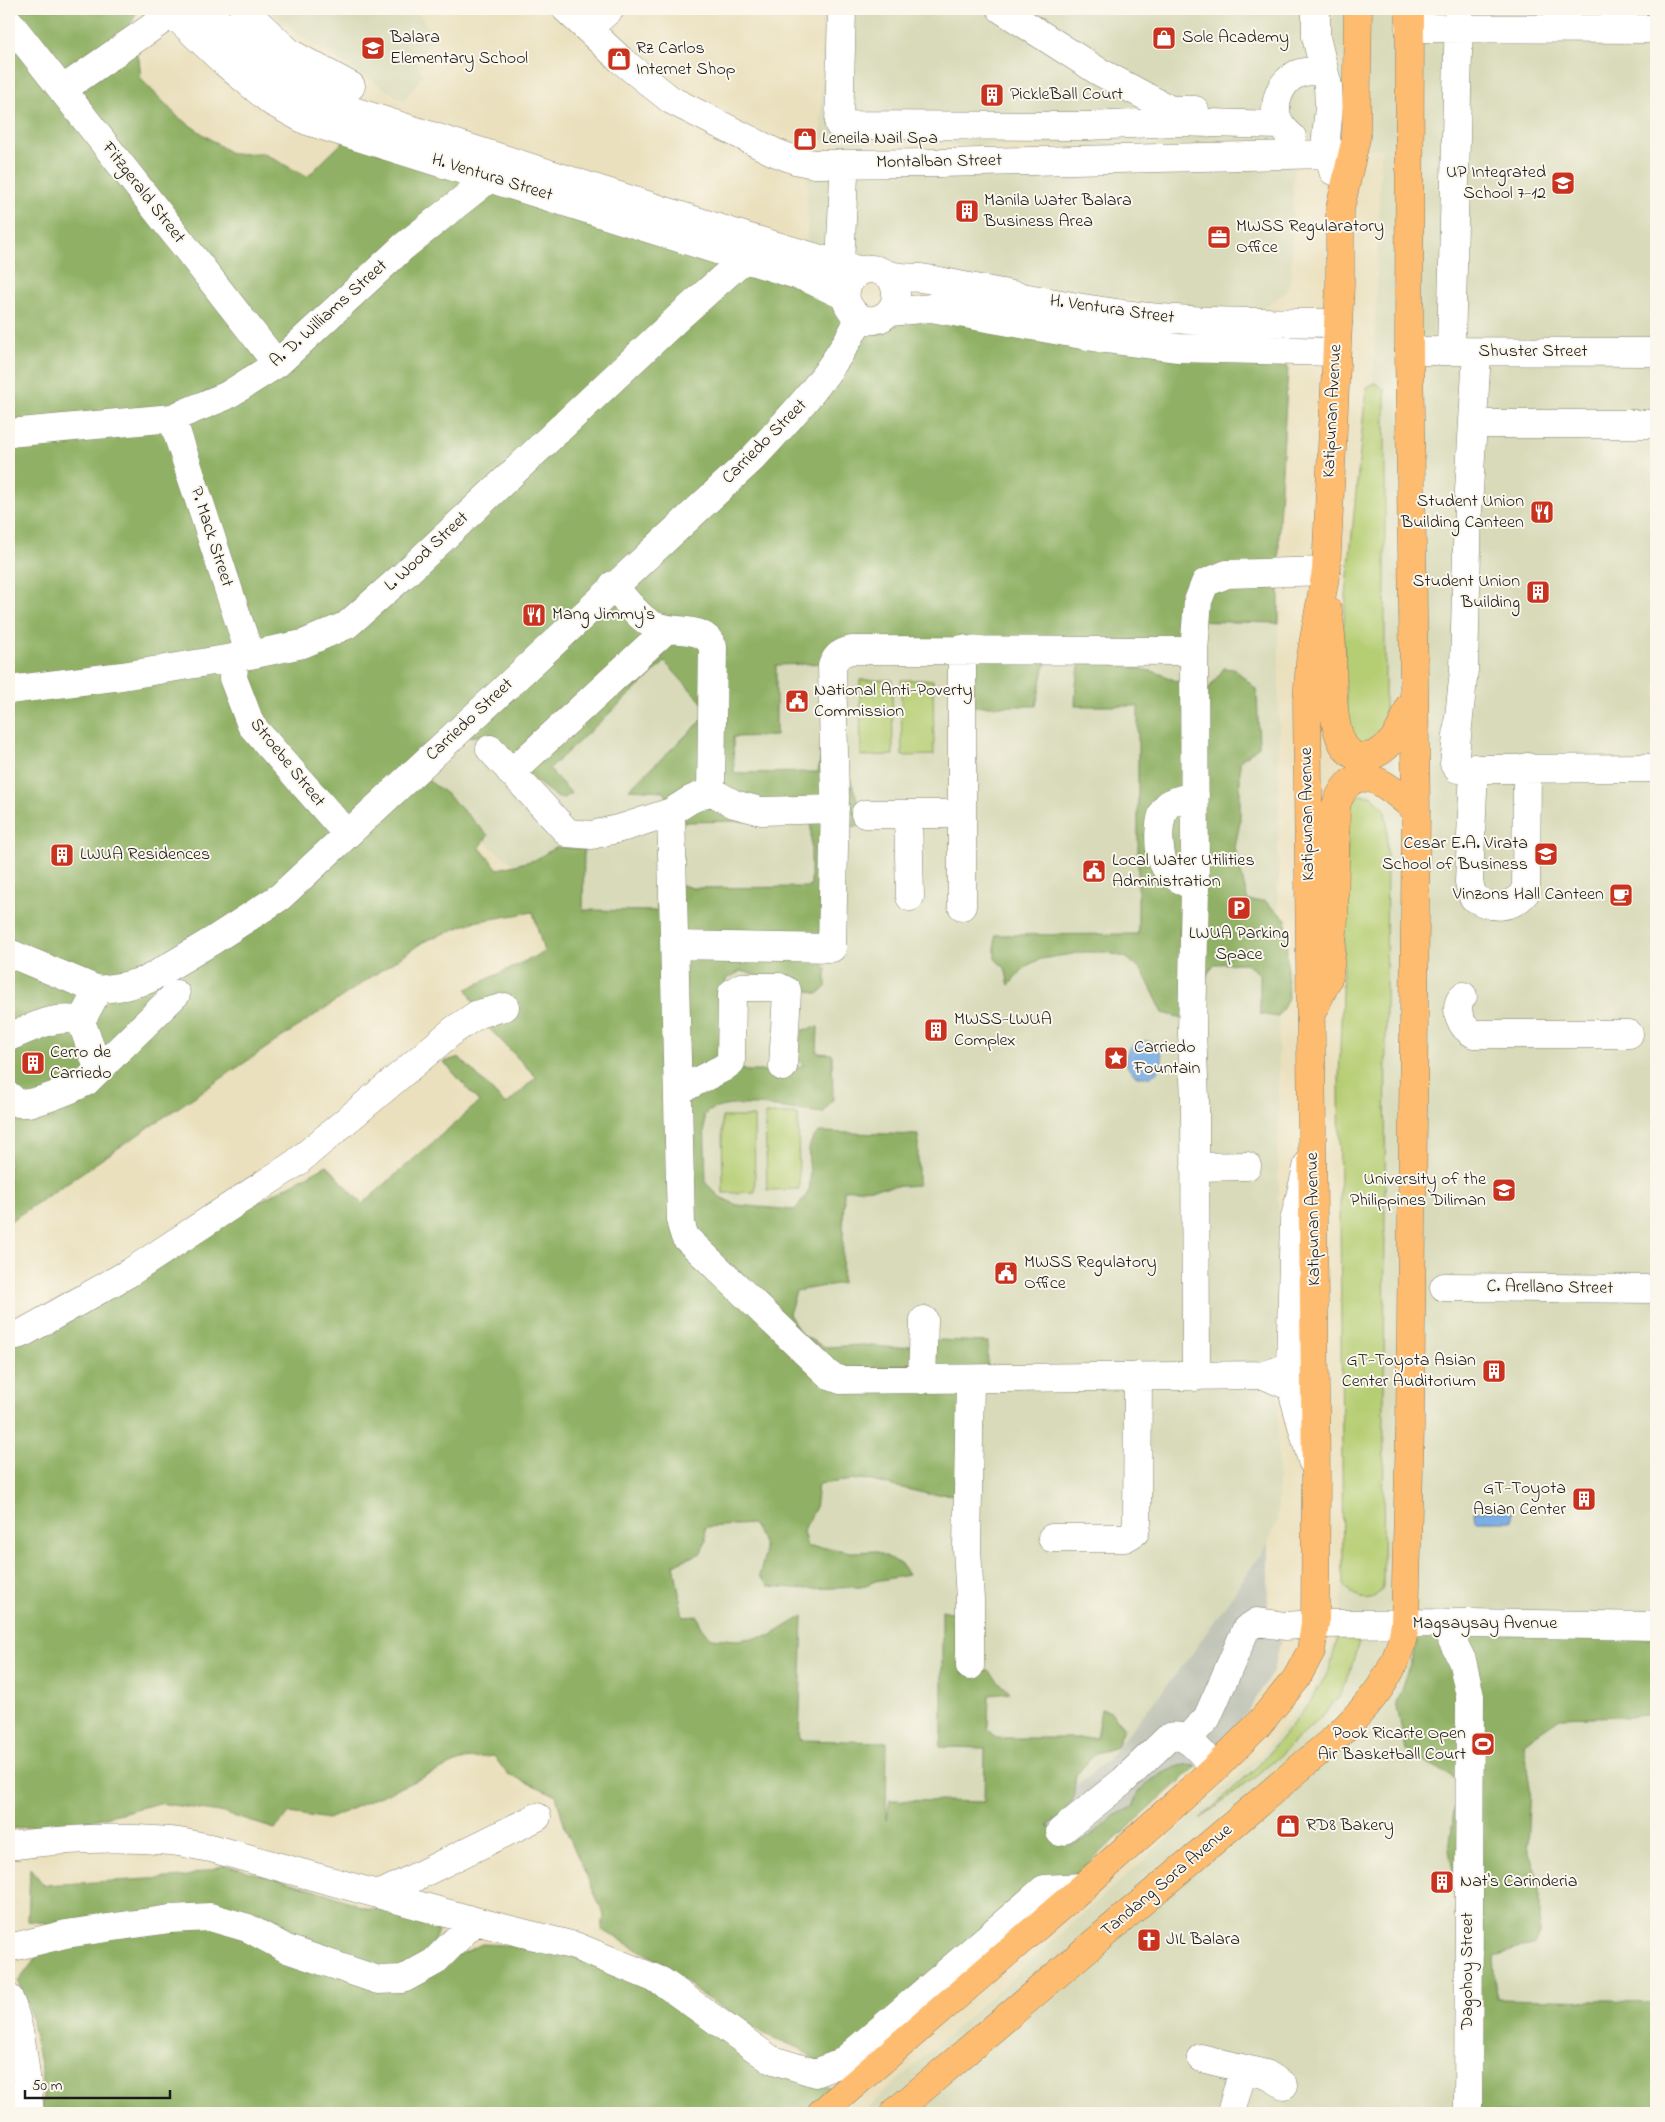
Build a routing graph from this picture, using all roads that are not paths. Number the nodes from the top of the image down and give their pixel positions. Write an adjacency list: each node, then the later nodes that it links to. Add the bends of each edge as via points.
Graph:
1 (204, 9): 22 (street, H. Ventura Street, via 278,75 306,93)
2 (243, 9): 17 (street, via 290,53)
3 (566, 9): 14 (street, Montalban Street)
4 (610, 9): 14 (street)
5 (842, 9): 19 (street, via 839,125 1088,126)
6 (1002, 9): 19 (street)
7 (1316, 9): 16 (street, via 1316,37)
8 (1358, 9): 24 (main road, Katipunan Avenue, via 1356,138)
9 (173, 10): 18 (street); 22 (street, H. Ventura Street, via 224,62 272,102 307,121)
10 (1409, 18): 11 (street); 32 (main road)
11 (1459, 19): 12 (street); 34 (street)
12 (1487, 19): 15 (street)
13 (9, 22): 18 (street, Fitzgerald Street)
14 (588, 28): 21 (street, Montalban Street, via 621,60 671,100 774,152 814,164 940,163)
15 (1656, 29)
16 (1323, 70): 20 (street, via 1299,73 1286,83 1277,97); 21 (street, via 1328,93)
17 (351, 86)
18 (62, 90): 36 (street, Fitzgerald Street)
19 (1174, 116): 20 (street)
20 (1283, 125): 21 (street)
21 (1328, 146): 24 (street)
22 (495, 167): 25 (street, H. Ventura Street); 36 (street, A. D. Williams Street)
23 (844, 175): 26 (street)
24 (1340, 209): 31 (main road, Katipunan Avenue)
25 (749, 249): 26 (street, H. Ventura Street); 28 (street, H. Ventura Street); 46 (street, L. Wood Street, via 404,575 347,624 303,644)
26 (850, 268): 27 (street, via 876,269); 28 (street)
27 (889, 275): 29 (street, via 897,289 895,305); 31 (street, H. Ventura Street, via 1155,317)
28 (845, 296): 30 (street, via 850,309)
29 (890, 312): 30 (street, via 877,320); 33 (street, H. Ventura Street, via 931,308 1118,341 1178,348)
30 (860, 318): 42 (street, Carriedo Street, via 848,342 812,394 752,458)
31 (1338, 324): 33 (main road, Katipunan Avenue)
32 (1409, 351): 34 (street, Shuster Street); 48 (main road)
33 (1336, 352): 41 (main road, Katipunan Avenue)
34 (1464, 352): 35 (street, Shuster Street); 38 (street)
35 (1656, 352)
36 (277, 364): 37 (street, A. D. Williams Street, via 226,396)
37 (172, 418): 40 (street, A. D. Williams Street); 46 (street, P. Mack Street)
38 (1473, 424): 39 (street); 51 (street, via 1464,670 1454,764 1458,768)
39 (1656, 424)
40 (9, 433)
41 (1326, 576): 45 (street, via 1227,574 1205,584 1198,601); 48 (main road, via 1336,728 1345,747 1360,757 1386,747 1395,738); 72 (main road, Katipunan Avenue, via 1310,662 1307,701)
42 (614, 585): 43 (street, via 633,609 652,624); 62 (street, Carriedo Street)
43 (667, 628): 53 (street); 54 (street, via 703,634 713,647)
44 (962, 649): 45 (street); 56 (street, via 852,650 835,658 832,676); 61 (street)
45 (1194, 650): 55 (street)
46 (242, 656): 47 (street, L. Wood Street); 62 (street, Stroebe Street, via 233,678 252,725)
47 (9, 690)
48 (1414, 696): 57 (main road)
49 (490, 749): 53 (street)
50 (1527, 767): 51 (street); 51 (street, via 1526,892 1519,901 1507,906 1484,904 1473,897 1469,882); 52 (street)
51 (1474, 768)
52 (1656, 768)
53 (511, 773): 58 (street, via 568,833 592,835)
54 (711, 791): 56 (street, via 734,804 761,811); 58 (street)
55 (1195, 795): 63 (street); 63 (street, via 1169,804 1162,812 1159,837 1161,859 1166,869)
56 (835, 809): 66 (street, via 832,948)
57 (1416, 810): 72 (main road, via 1374,779 1359,778 1341,790 1336,805 1334,918 1329,976); 95 (main road)
58 (671, 812): 66 (street)
59 (865, 814): 60 (street)
60 (908, 814): 61 (street); 64 (street)
61 (962, 814): 65 (street)
62 (346, 834): 68 (street, Carriedo Street, via 280,897 212,941 147,980)
63 (1195, 888): 82 (street, via 1192,1033)
64 (910, 897)
65 (962, 906)
66 (675, 945): 78 (street)
67 (9, 954): 68 (street)
68 (98, 990): 73 (street)
69 (176, 994): 77 (street)
70 (1463, 996): 74 (street, via 1457,1009 1465,1027 1474,1034)
71 (505, 1007): 86 (street, via 478,1014 454,1030 296,1163 129,1272 21,1334)
72 (1311, 1016): 80 (main road, Katipunan Avenue)
73 (81, 1021): 75 (street, via 57,1018); 77 (street)
74 (1629, 1034)
75 (9, 1037)
76 (783, 1067): 78 (street, via 787,991 780,987 741,987 732,993 731,1062)
77 (98, 1068): 79 (street, via 86,1082 30,1103 17,1103)
78 (678, 1091): 90 (street, via 681,1224 685,1237 830,1376 841,1380)
79 (9, 1096)
80 (1313, 1145): 87 (street, via 1294,1221 1290,1367); 92 (main road, Katipunan Avenue)
81 (1247, 1166): 82 (street)
82 (1195, 1167): 89 (street)
83 (1444, 1286): 84 (street, C. Arellano Street)
84 (1656, 1288)
85 (924, 1320): 90 (street)
86 (9, 1337)
87 (1264, 1375): 89 (street); 92 (street, via 1291,1387)
88 (1138, 1376): 89 (street); 91 (street); 93 (street, via 1136,1529 1125,1538)
89 (1196, 1377)
90 (922, 1380): 91 (street)
91 (970, 1380): 98 (street, via 967,1550)
92 (1316, 1476): 94 (main road, Katipunan Avenue)
93 (1052, 1538)
94 (1315, 1624): 95 (street, Magsaysay Avenue); 99 (street, Magsaysay Avenue, via 1285,1626 1257,1622 1246,1629 1207,1718); 100 (main road, via 1311,1651 1296,1679)
95 (1405, 1624): 96 (street, Magsaysay Avenue); 114 (main road, Tandang Sora Avenue, via 1403,1642 1380,1689 1336,1737)
96 (1444, 1624): 97 (street, Magsaysay Avenue); 116 (street, Dagohoy Street, via 1462,1660 1470,1696)
97 (1656, 1626)
98 (970, 1666)
99 (1188, 1738): 100 (street); 102 (street, via 1169,1736 1123,1781)
100 (1216, 1768): 104 (main road)
101 (537, 1817): 105 (street)
102 (1060, 1832)
103 (9, 1846): 105 (street, via 37,1842 171,1841 211,1848)
104 (1083, 1887): 106 (street, via 1044,1889 840,2063 815,2073 770,2059 661,1981 575,1946); 113 (main road)
105 (381, 1894): 106 (street)
106 (475, 1921): 107 (street, via 434,1962 403,1979 378,1980 288,1949 248,1928 210,1917 170,1919 66,1934)
107 (9, 1948)
108 (9, 1998): 112 (street, via 27,2082)
109 (1201, 2058): 110 (street)
110 (1243, 2069): 111 (street, via 1266,2074); 115 (street)
111 (1284, 2085)
112 (30, 2113)
113 (821, 2113)
114 (894, 2113)
115 (1231, 2113)
116 (1468, 2113)

